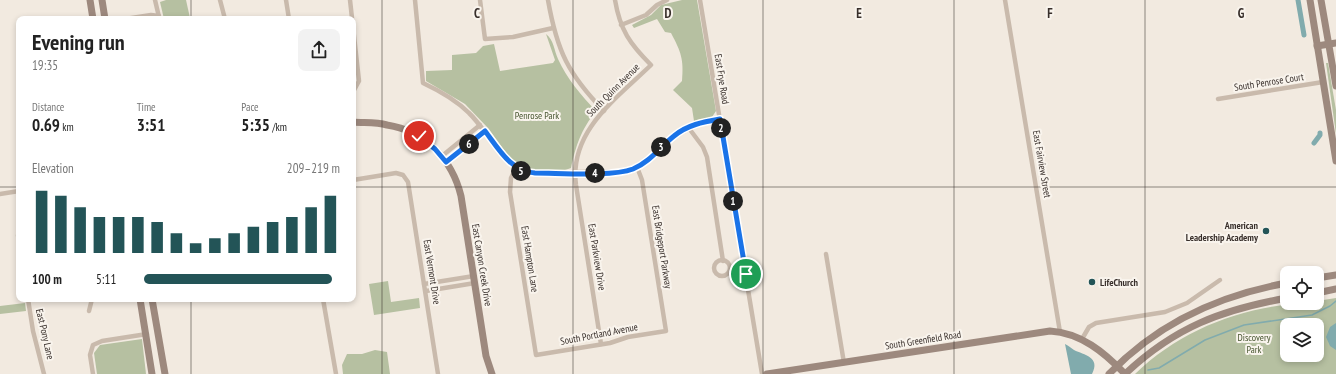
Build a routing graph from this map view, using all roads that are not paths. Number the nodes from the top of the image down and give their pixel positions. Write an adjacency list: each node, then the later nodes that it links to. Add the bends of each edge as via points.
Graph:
1 (90, 0): 16 (main road)
2 (102, 0): 17 (main road)
3 (155, 0): 20 (street)
4 (220, 0): 21 (street)
5 (286, 0): 22 (street)
6 (350, 0): 23 (street)
7 (414, 0): 36 (street, via 423,83 452,99 469,112)
8 (480, 0): 25 (street, via 485,39 514,37)
9 (548, 0): 25 (street)
10 (615, 0): 24 (street)
11 (667, 0): 24 (street, via 646,15)
12 (700, 0): 34 (street, East Frye Road)
13 (1005, 0): 66 (street, East Fairview Street)
14 (1310, 0): 27 (main road)
15 (1321, 0): 26 (main road)
16 (93, 16)
17 (105, 16)
18 (141, 16): 19 (street)
19 (154, 16)
20 (158, 16)
21 (224, 16)
22 (289, 16)
23 (352, 16)
24 (621, 25): 33 (street, South Quinn Avenue, via 630,42 651,65)
25 (553, 28): 33 (street, via 570,70 582,89)
26 (1333, 47): 27 (main road); 31 (main road)
27 (1318, 49): 29 (main road)
28 (356, 53): 30 (street, via 359,80)
29 (1323, 82): 32 (street, South Penrose Court); 40 (main road)
30 (356, 86)
31 (1336, 86)
32 (1218, 99)
33 (604, 111): 43 (street, South Quinn Avenue, via 591,125 581,142)
34 (720, 119): 37 (street); 80 (street, East Frye Road)
35 (356, 122): 39 (main road, East Canyon Creek Drive, via 386,124 404,129 419,136)
36 (480, 125): 38 (street); 39 (street)
37 (688, 127): 41 (street, via 673,136); 48 (street, via 708,157)
38 (485, 131): 39 (street); 42 (street)
39 (444, 159): 51 (main road, East Canyon Creek Drive, via 456,177 460,191)
40 (1336, 160)
41 (637, 167): 43 (street, via 616,173); 65 (street, East Bridgeport Parkway, via 642,180)
42 (516, 168): 43 (street, via 532,173); 70 (street, East Hampton Lane, via 510,181 510,192)
43 (575, 173): 69 (street, East Parkview Drive)
44 (356, 180): 53 (street, East Vermont Drive, via 396,173 403,175 408,182)
45 (16, 191): 46 (street)
46 (0, 194)
47 (826, 254): 71 (street)
48 (723, 261)
49 (1336, 275): 50 (main road)
50 (1324, 277)
51 (474, 280): 53 (street); 56 (street); 79 (main road, East Canyon Creek Drive, via 486,356)
52 (1220, 280): 68 (street, via 1188,303 1165,312 1096,323 1089,326)
53 (424, 284): 56 (street, East Vermont Drive)
54 (1280, 284): 72 (main road, via 1249,291 1199,310 1156,335)
55 (1336, 289): 57 (main road)
56 (426, 291): 78 (street, East Vermont Drive)
57 (1324, 292)
58 (1280, 299): 83 (main road, via 1250,305 1209,318 1166,342)
59 (28, 302): 73 (street, East Pony Lane)
60 (91, 302): 64 (street)
61 (141, 302): 67 (main road)
62 (153, 302): 76 (main road)
63 (324, 302): 77 (street)
64 (89, 311)
65 (666, 331): 69 (street, South Portland Avenue)
66 (1060, 332): 68 (main road, South Greenfield Road); 71 (main road, South Greenfield Road, via 1032,333)
67 (147, 334): 74 (street, via 102,341 93,345 90,356); 75 (main road)
68 (1082, 338): 72 (main road, South Greenfield Road)
69 (601, 344): 70 (street, South Portland Avenue)
70 (536, 355)
71 (844, 362): 81 (main road, South Greenfield Road)
72 (1117, 366): 82 (main road); 83 (main road, South Greenfield Road)
73 (44, 374)
74 (93, 374)
75 (152, 374)
76 (165, 374)
77 (336, 374)
78 (438, 374)
79 (492, 374)
80 (762, 374)
81 (767, 374)
82 (1109, 374)
83 (1125, 374)

